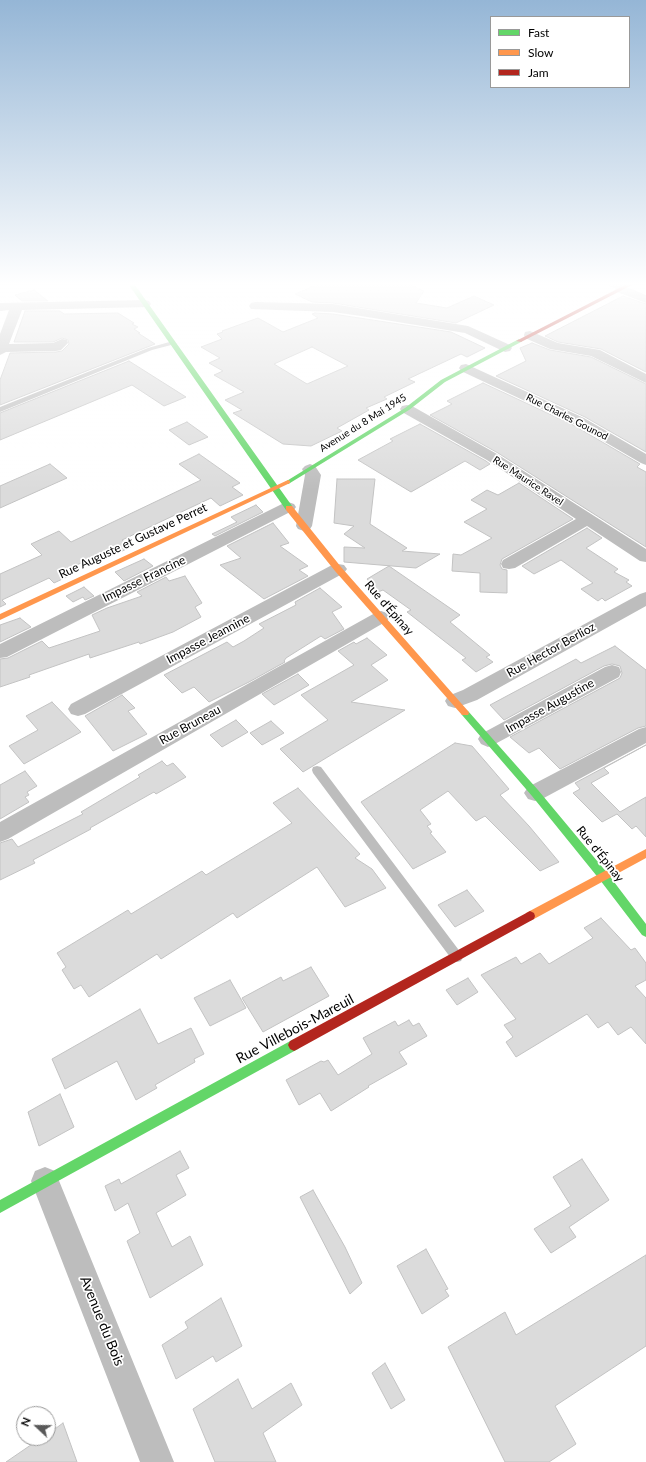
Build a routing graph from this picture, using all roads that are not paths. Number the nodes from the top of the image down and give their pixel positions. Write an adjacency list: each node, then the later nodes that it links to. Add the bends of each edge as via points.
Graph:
1 (140, 353): 8 (lane)
2 (180, 353): 11 (street, Rue d'Épinay)
3 (495, 353): 5 (street, Avenue du 8 Mai 1945)
4 (595, 353): 6 (street)
5 (466, 368): 7 (street, Avenue du 8 Mai 1945, via 443,381); 9 (street, Rue Charles Gounod, via 579,421)
6 (646, 379)
7 (407, 409): 10 (street, Avenue du 8 Mai 1945); 13 (street, Rue Maurice Ravel, via 492,457)
8 (0, 410)
9 (646, 460)
10 (310, 469): 11 (street, Avenue du 8 Mai 1945); 14 (street, via 313,475)
11 (276, 487): 12 (street, Rue d'Épinay); 19 (street, Rue Auguste et Gustave Perret)
12 (288, 508): 14 (street, Rue d'Épinay); 21 (street, Impasse Francine)
13 (587, 519): 15 (street, Rue Maurice Ravel); 16 (street)
14 (304, 526): 17 (street, Rue d'Épinay)
15 (646, 557)
16 (508, 564)
17 (338, 569): 20 (street, Rue d'Épinay); 24 (street, Impasse Jeannine)
18 (646, 598): 23 (street, Rue Hector Berlioz)
19 (0, 617)
20 (381, 617): 23 (street, Rue d'Épinay); 29 (street, Rue Bruneau)
21 (0, 652)
22 (612, 672): 26 (street, Impasse Augustine)
23 (455, 701): 26 (street, Rue d'Épinay)
24 (78, 709)
25 (646, 734): 28 (street)
26 (488, 740): 28 (street, Rue d'Épinay)
27 (317, 770): 33 (lane)
28 (535, 793): 31 (street, Rue d'Épinay)
29 (0, 833)
30 (646, 853): 31 (street, Rue Villebois-Mareuil)
31 (604, 877): 32 (street, Rue d'Épinay); 33 (street, Rue Villebois-Mareuil)
32 (646, 932)
33 (457, 958): 34 (street, Rue Villebois-Mareuil)
34 (45, 1181): 35 (street, Rue Villebois-Mareuil); 36 (street, Avenue du Bois)
35 (1, 1203)
36 (157, 1462)

